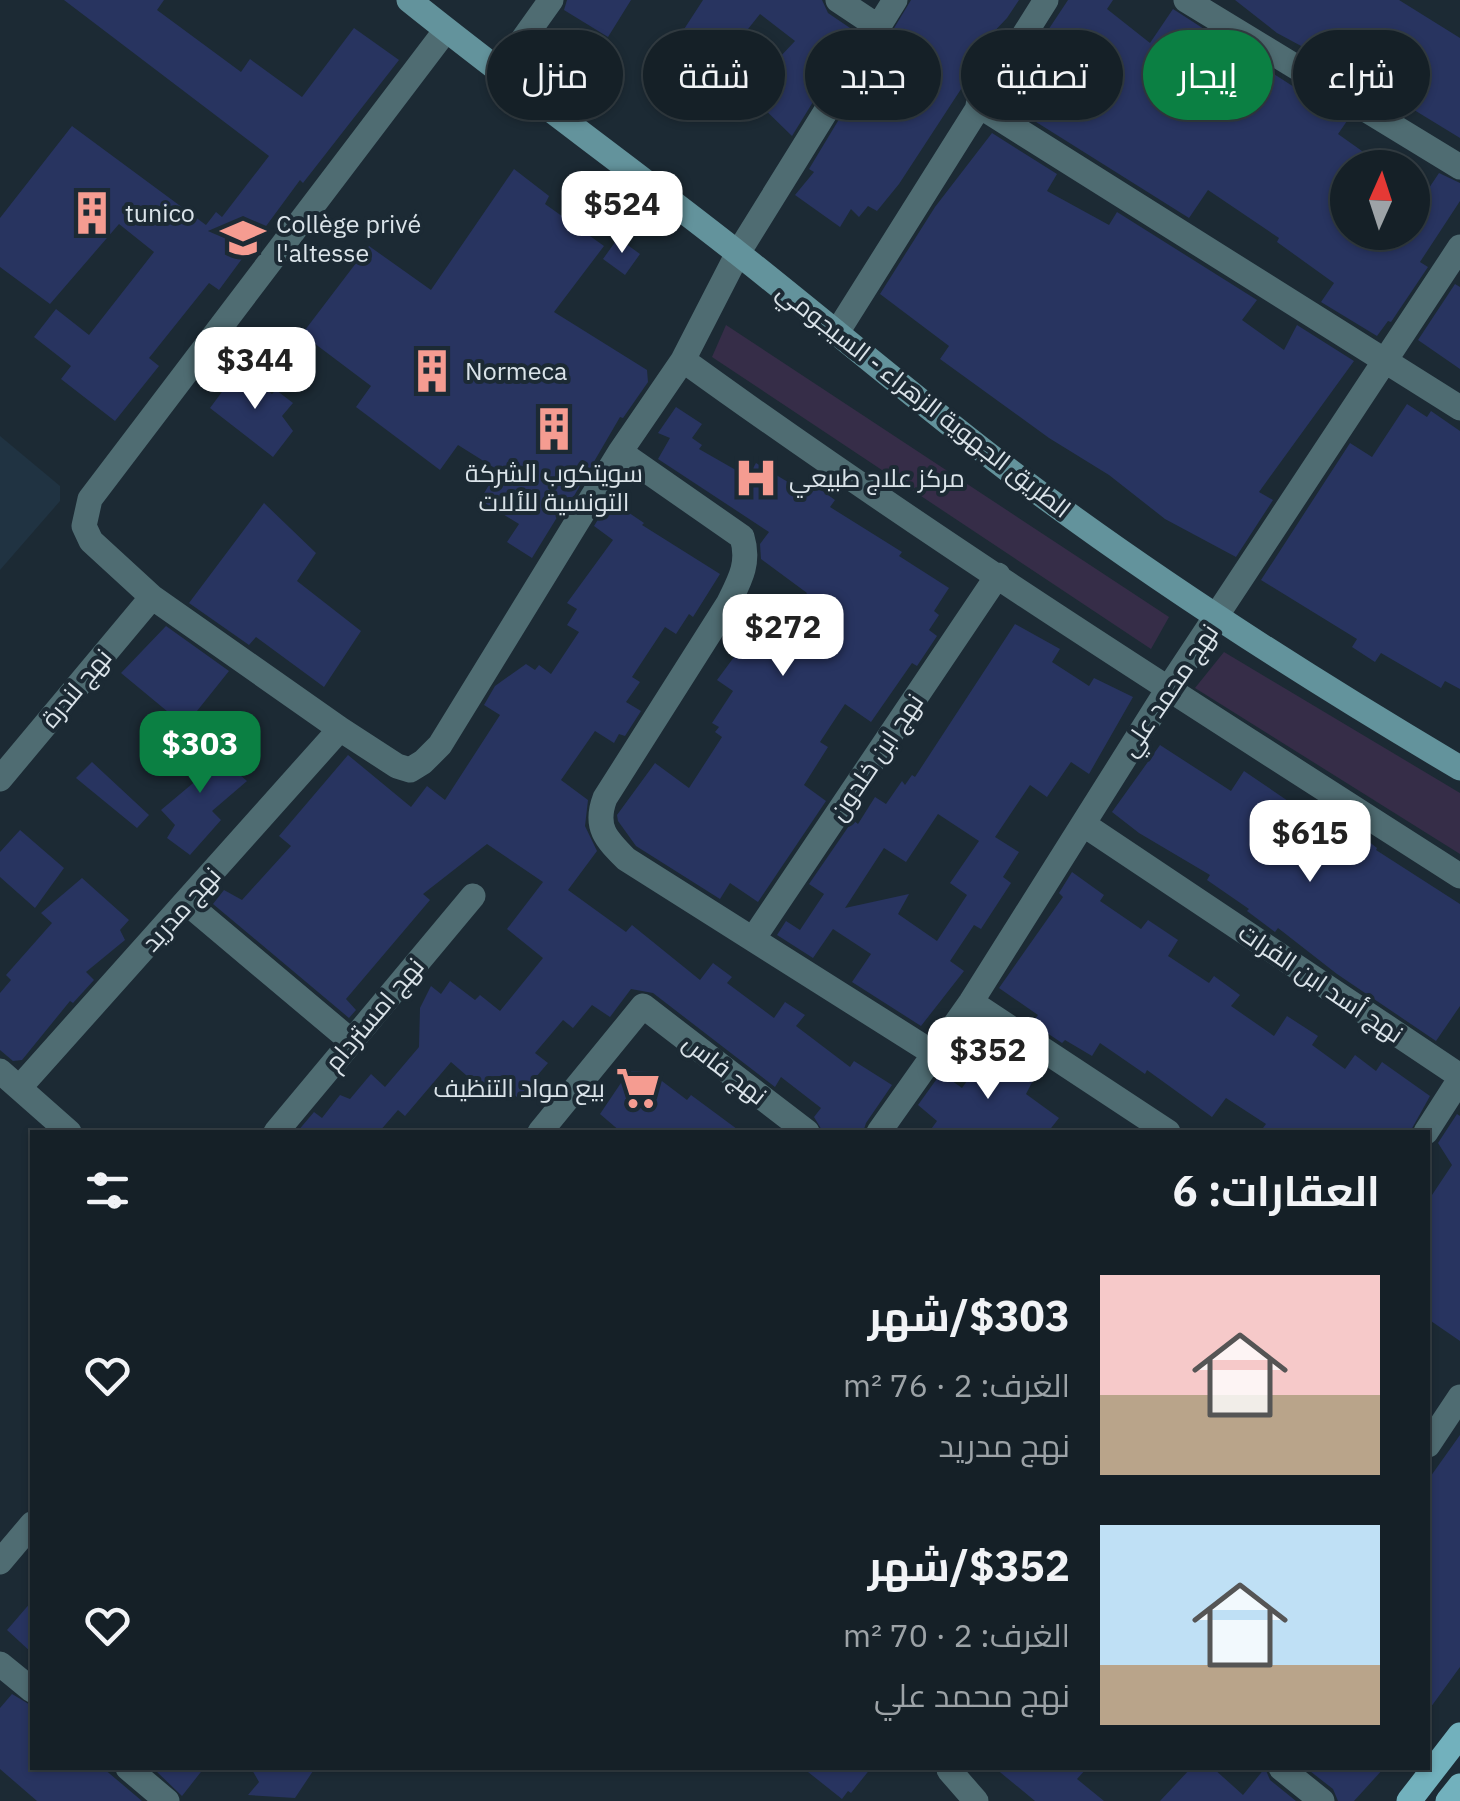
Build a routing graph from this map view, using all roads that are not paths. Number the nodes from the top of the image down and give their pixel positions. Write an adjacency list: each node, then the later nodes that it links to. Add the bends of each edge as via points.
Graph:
1 (551, 0): 9 (street)
2 (838, 0): 7 (street)
3 (895, 0): 7 (street)
4 (1046, 0): 10 (street)
5 (1186, 0): 15 (street)
6 (422, 4): 8 (main road, الطريق الجهوية الزهراء - السيجومي)
7 (878, 26): 17 (street)
8 (446, 30): 11 (main road, الطريق الجهوية الزهراء - السيجومي); 24 (street, via 90,499 84,526 91,541)
9 (530, 30)
10 (1026, 30)
11 (487, 63)
12 (562, 120): 17 (main road, الطريق الجهوية الزهراء - السيجومي)
13 (968, 120): 18 (street)
14 (1003, 120): 20 (street)
15 (1460, 167)
16 (1460, 247): 20 (street, نهج محمد علي)
17 (738, 253): 18 (main road, الطريق الجهوية الزهراء - السيجومي); 19 (street)
18 (836, 334): 25 (main road, الطريق الجهوية الزهراء - السيجومي, via 1012,472)
19 (683, 360): 22 (street); 23 (street)
20 (1382, 361): 21 (street); 25 (street, نهج محمد علي)
21 (1460, 408)
22 (620, 452): 27 (street, via 440,745 423,762 410,770 396,766); 34 (street, via 742,536 746,552 728,604 605,798 603,837 626,859)
23 (998, 575): 26 (street); 34 (street, نهج ابن خلدون)
24 (152, 597): 27 (street); 29 (street, نهج لندرة)
25 (1218, 616): 26 (street, نهج محمد علي); 28 (main road, الطريق الجهوية الزهراء - السيجومي)
26 (1168, 688): 30 (street, نهج محمد علي); 31 (street)
27 (340, 729): 33 (street, نهج مدريد)
28 (1460, 768)
29 (0, 779)
30 (1083, 824): 35 (street, نهج محمد علي); 38 (street, نهج أسد ابن الفرات)
31 (1460, 876)
32 (473, 896): 36 (street, نهج امستردام)
33 (187, 902): 36 (street); 39 (street, نهج مدريد)
34 (753, 939): 37 (street)
35 (971, 1002): 37 (street, نهج محمد علي); 45 (street)
36 (352, 1041): 41 (street, نهج امستردام)
37 (932, 1052): 44 (street, نهج محمد علي)
38 (1460, 1078): 46 (street)
39 (10, 1079): 40 (street)
40 (67, 1130)
41 (278, 1130)
42 (542, 1130): 43 (street, نهج فاس, via 643,1006)
43 (804, 1130)
44 (880, 1130)
45 (1165, 1130)
46 (1427, 1130)
47 (1460, 1398): 48 (street)
48 (1430, 1442)
49 (30, 1526): 50 (street)
50 (0, 1562)
51 (0, 1664): 52 (street)
52 (30, 1688)
53 (1460, 1735): 61 (main road)
54 (130, 1770): 58 (street)
55 (946, 1770): 59 (street)
56 (1283, 1770): 60 (street)
57 (1460, 1786): 62 (main road)
58 (167, 1801)
59 (976, 1801)
60 (1322, 1801)
61 (1409, 1801)
62 (1448, 1801)

